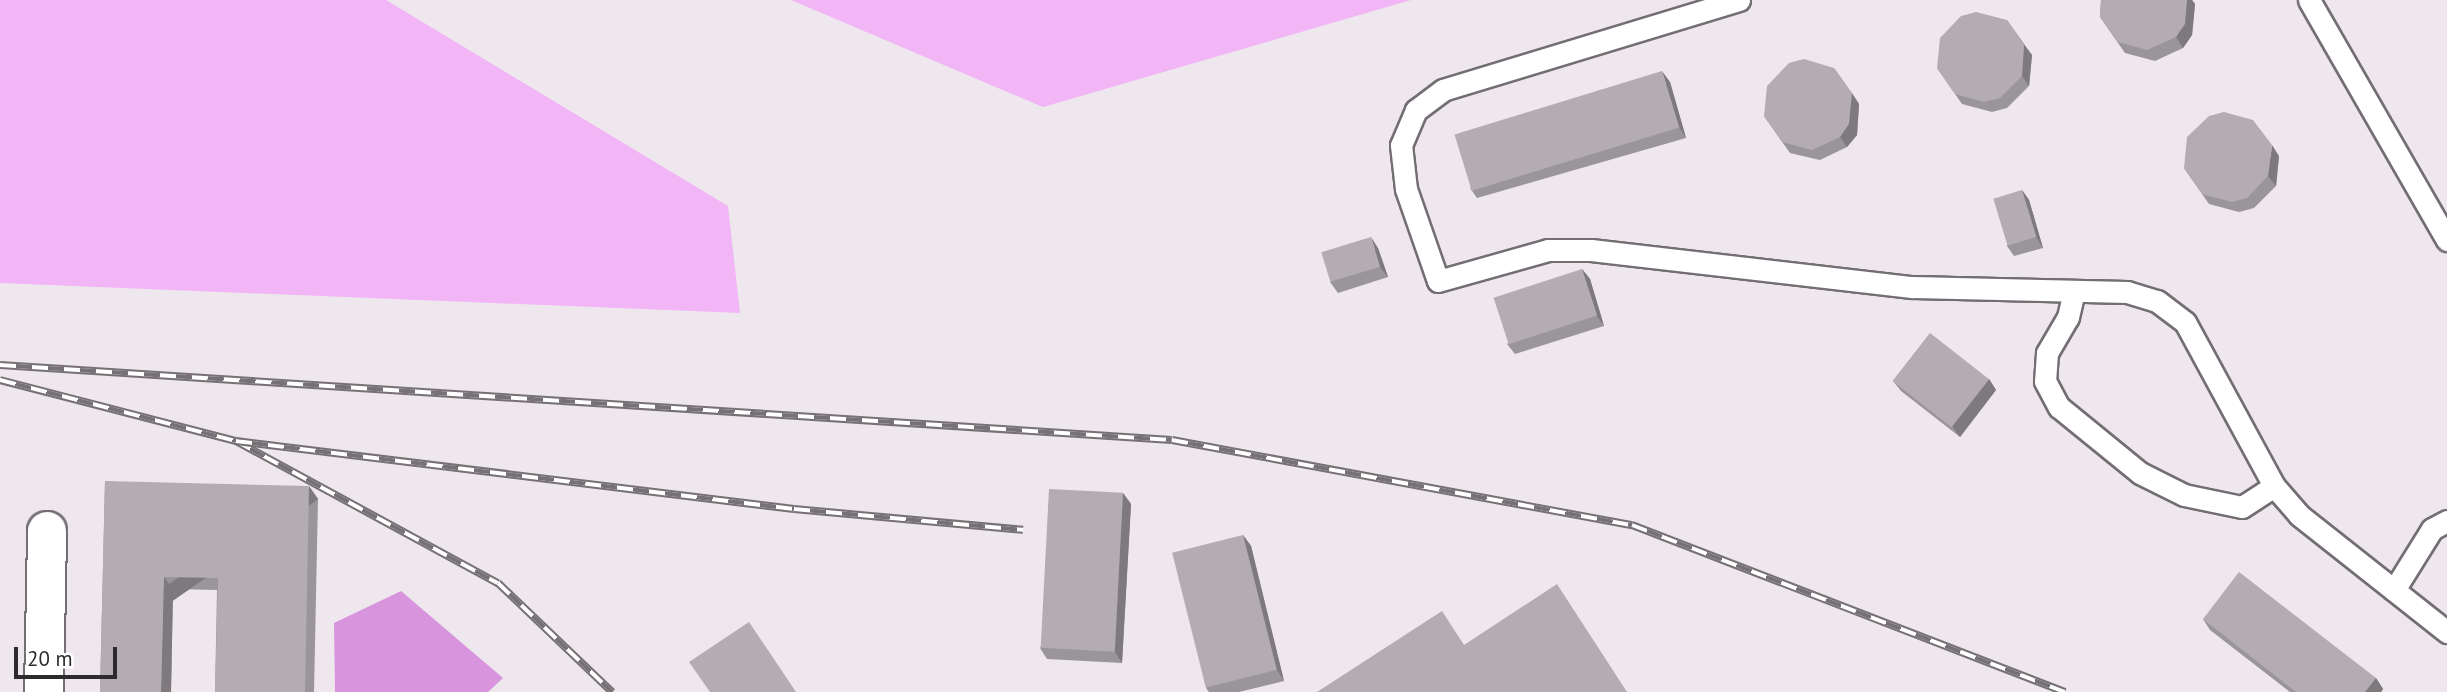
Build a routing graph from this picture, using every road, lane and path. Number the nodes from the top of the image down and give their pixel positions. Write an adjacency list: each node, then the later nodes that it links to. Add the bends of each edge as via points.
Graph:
1 (1739, 0): 4 (lane, via 1443,90 1416,110 1401,145 1406,189 1438,281 1548,250 1591,250 1912,286)
2 (2309, 0): 3 (lane)
3 (2447, 240)
4 (2074, 290): 5 (lane, via 2127,292 2157,301 2185,322); 5 (lane, via 2068,317 2047,354 2045,381 2059,407 2140,472 2184,495 2242,507)
5 (2274, 486): 8 (lane, via 2298,515)
6 (2447, 521): 8 (lane, via 2432,529)
7 (47, 531): 10 (street)
8 (2394, 590): 9 (lane)
9 (2447, 632)
10 (44, 692)

